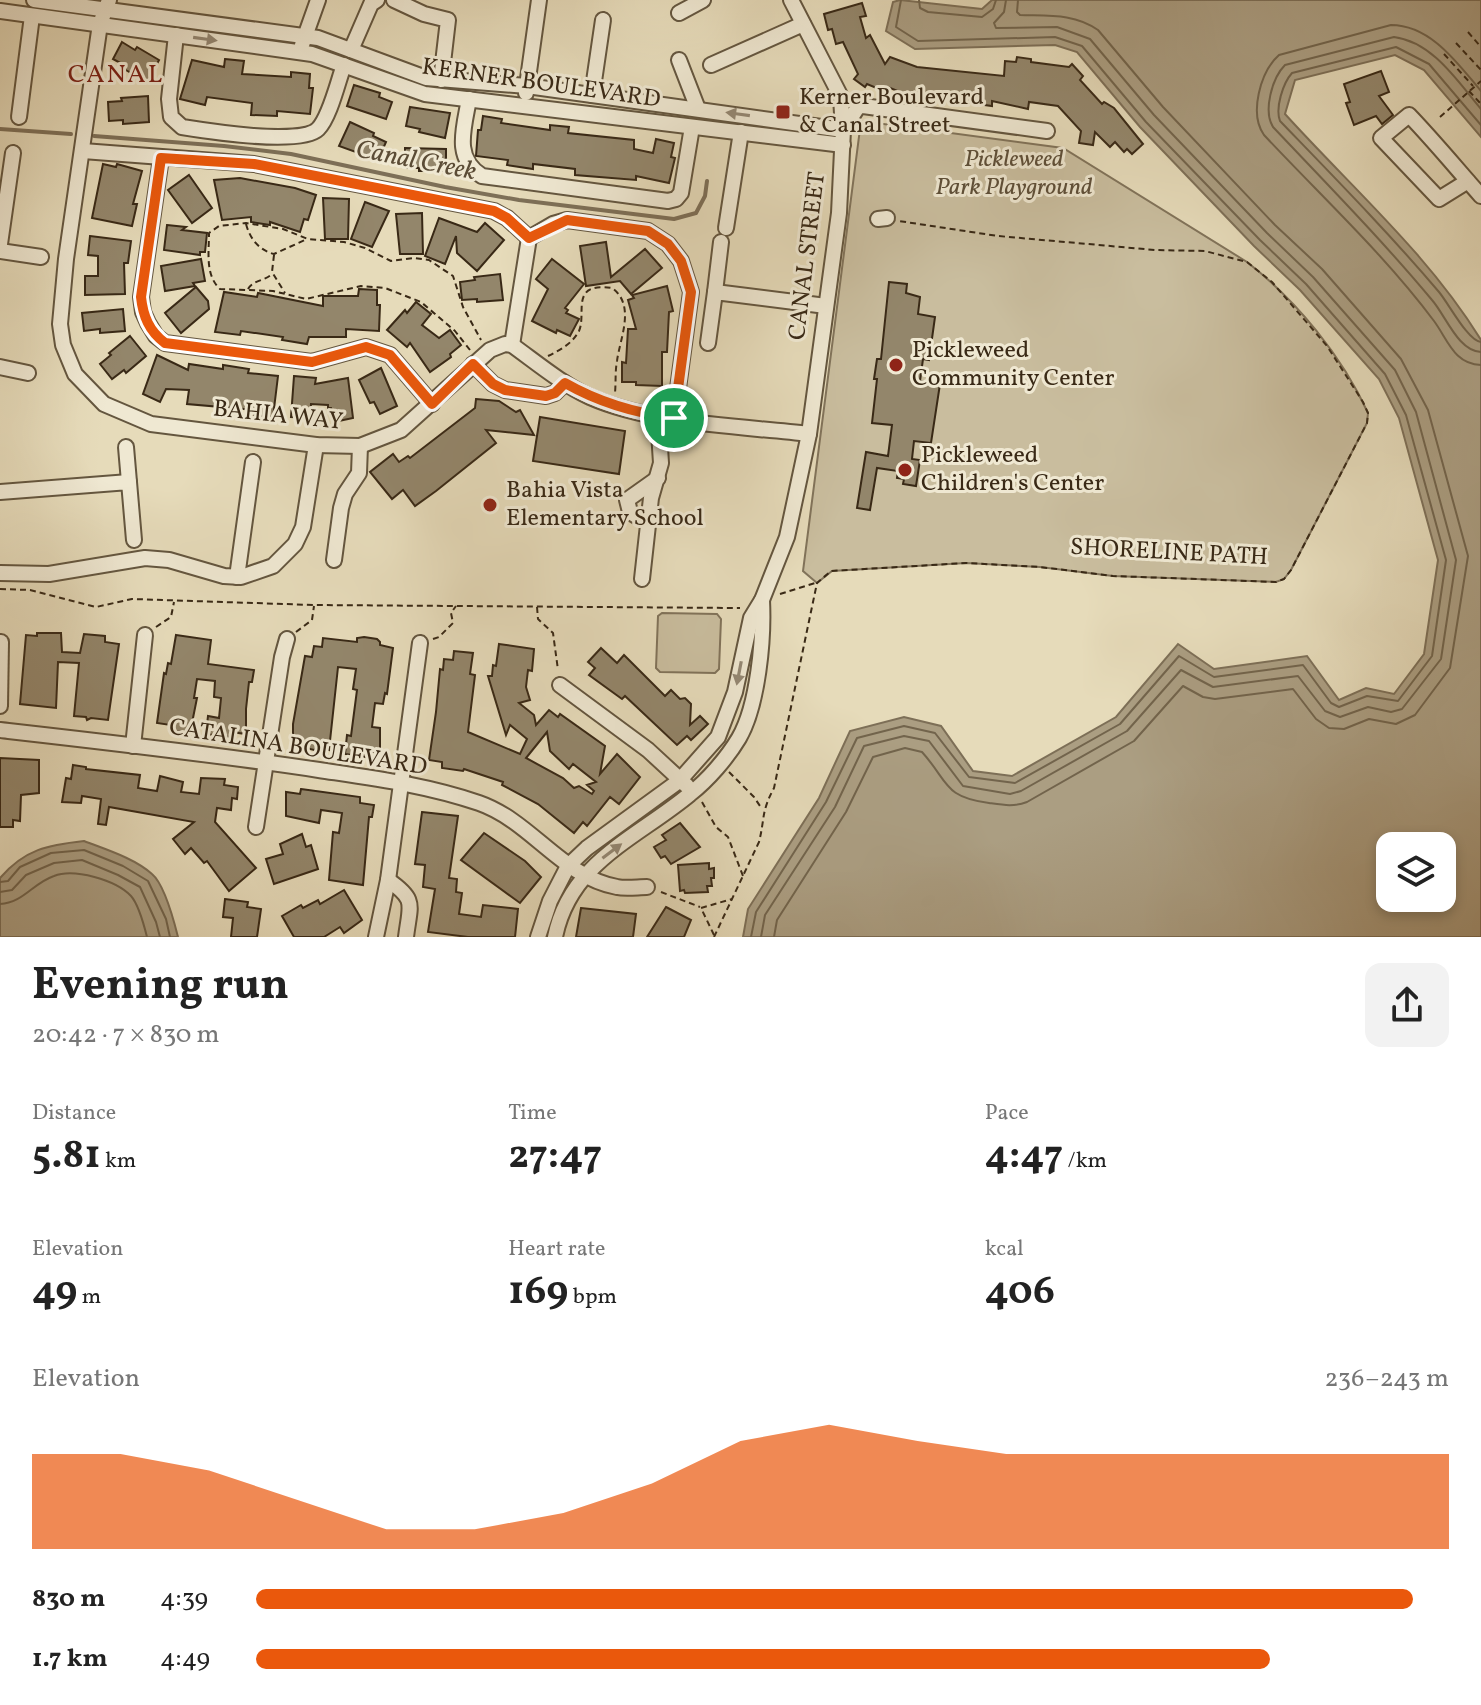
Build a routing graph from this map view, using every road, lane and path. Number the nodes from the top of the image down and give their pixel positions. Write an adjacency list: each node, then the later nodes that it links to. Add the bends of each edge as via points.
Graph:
1 (34, 0): 8 (street, KERNER BOULEVARD)
2 (318, 0): 17 (street)
3 (394, 0): 27 (street, via 448,20)
4 (539, 0): 29 (street)
5 (703, 0): 10 (street)
6 (796, 1): 14 (street, CANAL STREET)
7 (374, 2): 20 (street)
8 (107, 5): 13 (street, BAHIA WAY); 17 (street, KERNER BOULEVARD)
9 (0, 11): 11 (street, KERNER BOULEVARD)
10 (679, 13)
11 (32, 16): 13 (street, KERNER BOULEVARD); 38 (street)
12 (603, 20): 33 (street)
13 (100, 24): 16 (street, KERNER BOULEVARD); 44 (street, BAHIA WAY)
14 (803, 24): 25 (street); 43 (street, CANAL STREET, via 843,102)
15 (1468, 32): 19 (path)
16 (176, 35): 21 (street, KERNER BOULEVARD, one-way to 21); 24 (street, via 169,99 171,117 182,127 298,138 318,130)
17 (305, 36): 20 (street, KERNER BOULEVARD); 21 (street)
18 (1456, 43): 26 (path)
19 (1481, 47)
20 (351, 50): 27 (street, KERNER BOULEVARD)
21 (299, 52): 24 (street, KERNER BOULEVARD)
22 (1444, 54): 30 (path)
23 (679, 60): 37 (street)
24 (344, 65): 34 (street, KERNER BOULEVARD, via 425,94)
25 (711, 65)
26 (1481, 70)
27 (441, 80): 29 (street, KERNER BOULEVARD)
28 (1479, 82): 30 (path); 31 (path)
29 (527, 86): 33 (street, KERNER BOULEVARD); 36 (street)
30 (1474, 87): 32 (path)
31 (1481, 88)
32 (1469, 91): 35 (path); 39 (path)
33 (592, 95): 37 (street, KERNER BOULEVARD)
34 (469, 99): 36 (street, KERNER BOULEVARD); 40 (street, via 462,146 472,170 482,176 596,192 676,199)
35 (1481, 104)
36 (524, 105): 40 (street, KERNER BOULEVARD)
37 (698, 109): 43 (street, KERNER BOULEVARD, one-way to 37)
38 (19, 117)
39 (1440, 117)
40 (692, 127): 42 (street, KERNER BOULEVARD)
41 (1047, 131): 43 (street, via 863,106)
42 (741, 132): 43 (street, KERNER BOULEVARD); 59 (street)
43 (843, 137): 61 (street, CANAL STREET)
44 (83, 151): 46 (street); 74 (street, BAHIA WAY, via 60,324 75,374 104,404 151,424)
45 (13, 153): 53 (street)
46 (161, 158): 51 (street, via 254,164 494,211); 70 (street, via 141,297 156,336 181,346 312,362 366,347 390,355)
47 (1468, 181): 47 (street, via 1409,115 1381,138 1439,199); 48 (street)
48 (1481, 196)
49 (882, 218): 87 (path, SHORELINE PATH, via 998,236 1205,251 1247,262 1272,282 1327,346 1363,402 1367,423 1291,570 1276,582 1142,578 966,563 831,571)
50 (246, 223): 52 (path); 55 (path, via 254,242); 58 (path, via 213,228 209,259 220,289)
51 (529, 238): 63 (street); 72 (street, via 567,220 648,231 668,244 681,261 691,292)
52 (307, 239): 55 (path); 64 (path, via 344,242 391,261 421,258 438,264 453,276 463,307)
53 (0, 244)
54 (0, 251): 56 (street)
55 (274, 254): 57 (path)
56 (41, 257)
57 (273, 273): 58 (path); 60 (path)
58 (248, 290): 60 (path)
59 (715, 292): 61 (street); 62 (street)
60 (286, 294): 66 (path, via 306,299 361,286 408,295 451,327)
61 (826, 306): 73 (street, CANAL STREET)
62 (708, 343)
63 (512, 345): 64 (street, BAHIA WAY); 65 (street)
64 (490, 350): 66 (street, BAHIA WAY)
65 (536, 362): 69 (street); 71 (path, via 576,337 583,297 598,288 612,288 625,318)
66 (475, 363): 69 (street, via 505,390 546,396); 70 (street, BAHIA WAY)
67 (0, 367): 68 (street)
68 (28, 373)
69 (565, 383): 71 (street)
70 (432, 404): 75 (street, BAHIA WAY, via 401,430)
71 (614, 406): 72 (street)
72 (668, 417): 73 (street); 78 (street, via 659,432)
73 (809, 434): 90 (street, CANAL STREET, via 787,537)
74 (316, 445): 75 (street, BAHIA WAY); 85 (street, via 303,527 295,544 273,566)
75 (360, 446): 83 (street, via 359,473 345,494)
76 (126, 447): 79 (street)
77 (253, 462): 85 (street)
78 (658, 477): 81 (street); 81 (street, via 627,500 630,512)
79 (129, 482): 80 (street); 82 (street)
80 (0, 492)
81 (649, 519): 86 (street)
82 (134, 540)
83 (334, 560)
84 (0, 573): 85 (street, via 49,574 145,558)
85 (237, 577)
86 (642, 579)
87 (817, 583): 90 (path, SHORELINE PATH); 108 (path, via 774,788)
88 (0, 589): 89 (path, via 30,590 96,607 132,599)
89 (174, 600): 91 (path); 95 (path, via 171,617)
90 (762, 600): 105 (street, CANAL STREET, one-way to 105, via 751,618 735,692 718,737); 107 (street, via 753,698 739,737)
91 (314, 605): 92 (path); 96 (path, via 312,620)
92 (457, 605): 93 (path); 98 (path, via 451,613 453,623 439,637)
93 (537, 606): 94 (path); 99 (path, via 538,619 553,633)
94 (741, 608)
95 (145, 635): 102 (street)
96 (287, 639): 103 (street)
97 (1, 642): 100 (street)
98 (420, 643): 106 (street)
99 (560, 685): 105 (street)
100 (0, 706)
101 (0, 730): 102 (street, CATALINA BOULEVARD)
102 (133, 746): 103 (street, CATALINA BOULEVARD)
103 (265, 761): 106 (street, CATALINA BOULEVARD); 109 (street)
104 (726, 770): 108 (path)
105 (681, 780): 107 (street); 110 (street, CANAL STREET)
106 (400, 782): 110 (street, CATALINA BOULEVARD, via 480,803 510,818); 113 (street)
107 (692, 793): 111 (street, one-way to 107, via 604,856); 112 (path, via 728,837)
108 (762, 810): 112 (path, via 759,842)
109 (256, 827)
110 (568, 866): 111 (street, CATALINA BOULEVARD); 119 (street)
111 (586, 875): 114 (street, CATALINA BOULEVARD, via 618,887); 120 (street, via 572,890)
112 (743, 877): 115 (path)
113 (388, 880): 117 (street); 118 (street, via 406,892 410,902)
114 (647, 887): 116 (path)
115 (733, 899): 116 (path); 121 (path)
116 (701, 908): 121 (path)
117 (376, 937)
118 (406, 937)
119 (538, 937)
120 (555, 937)
121 (714, 937)

